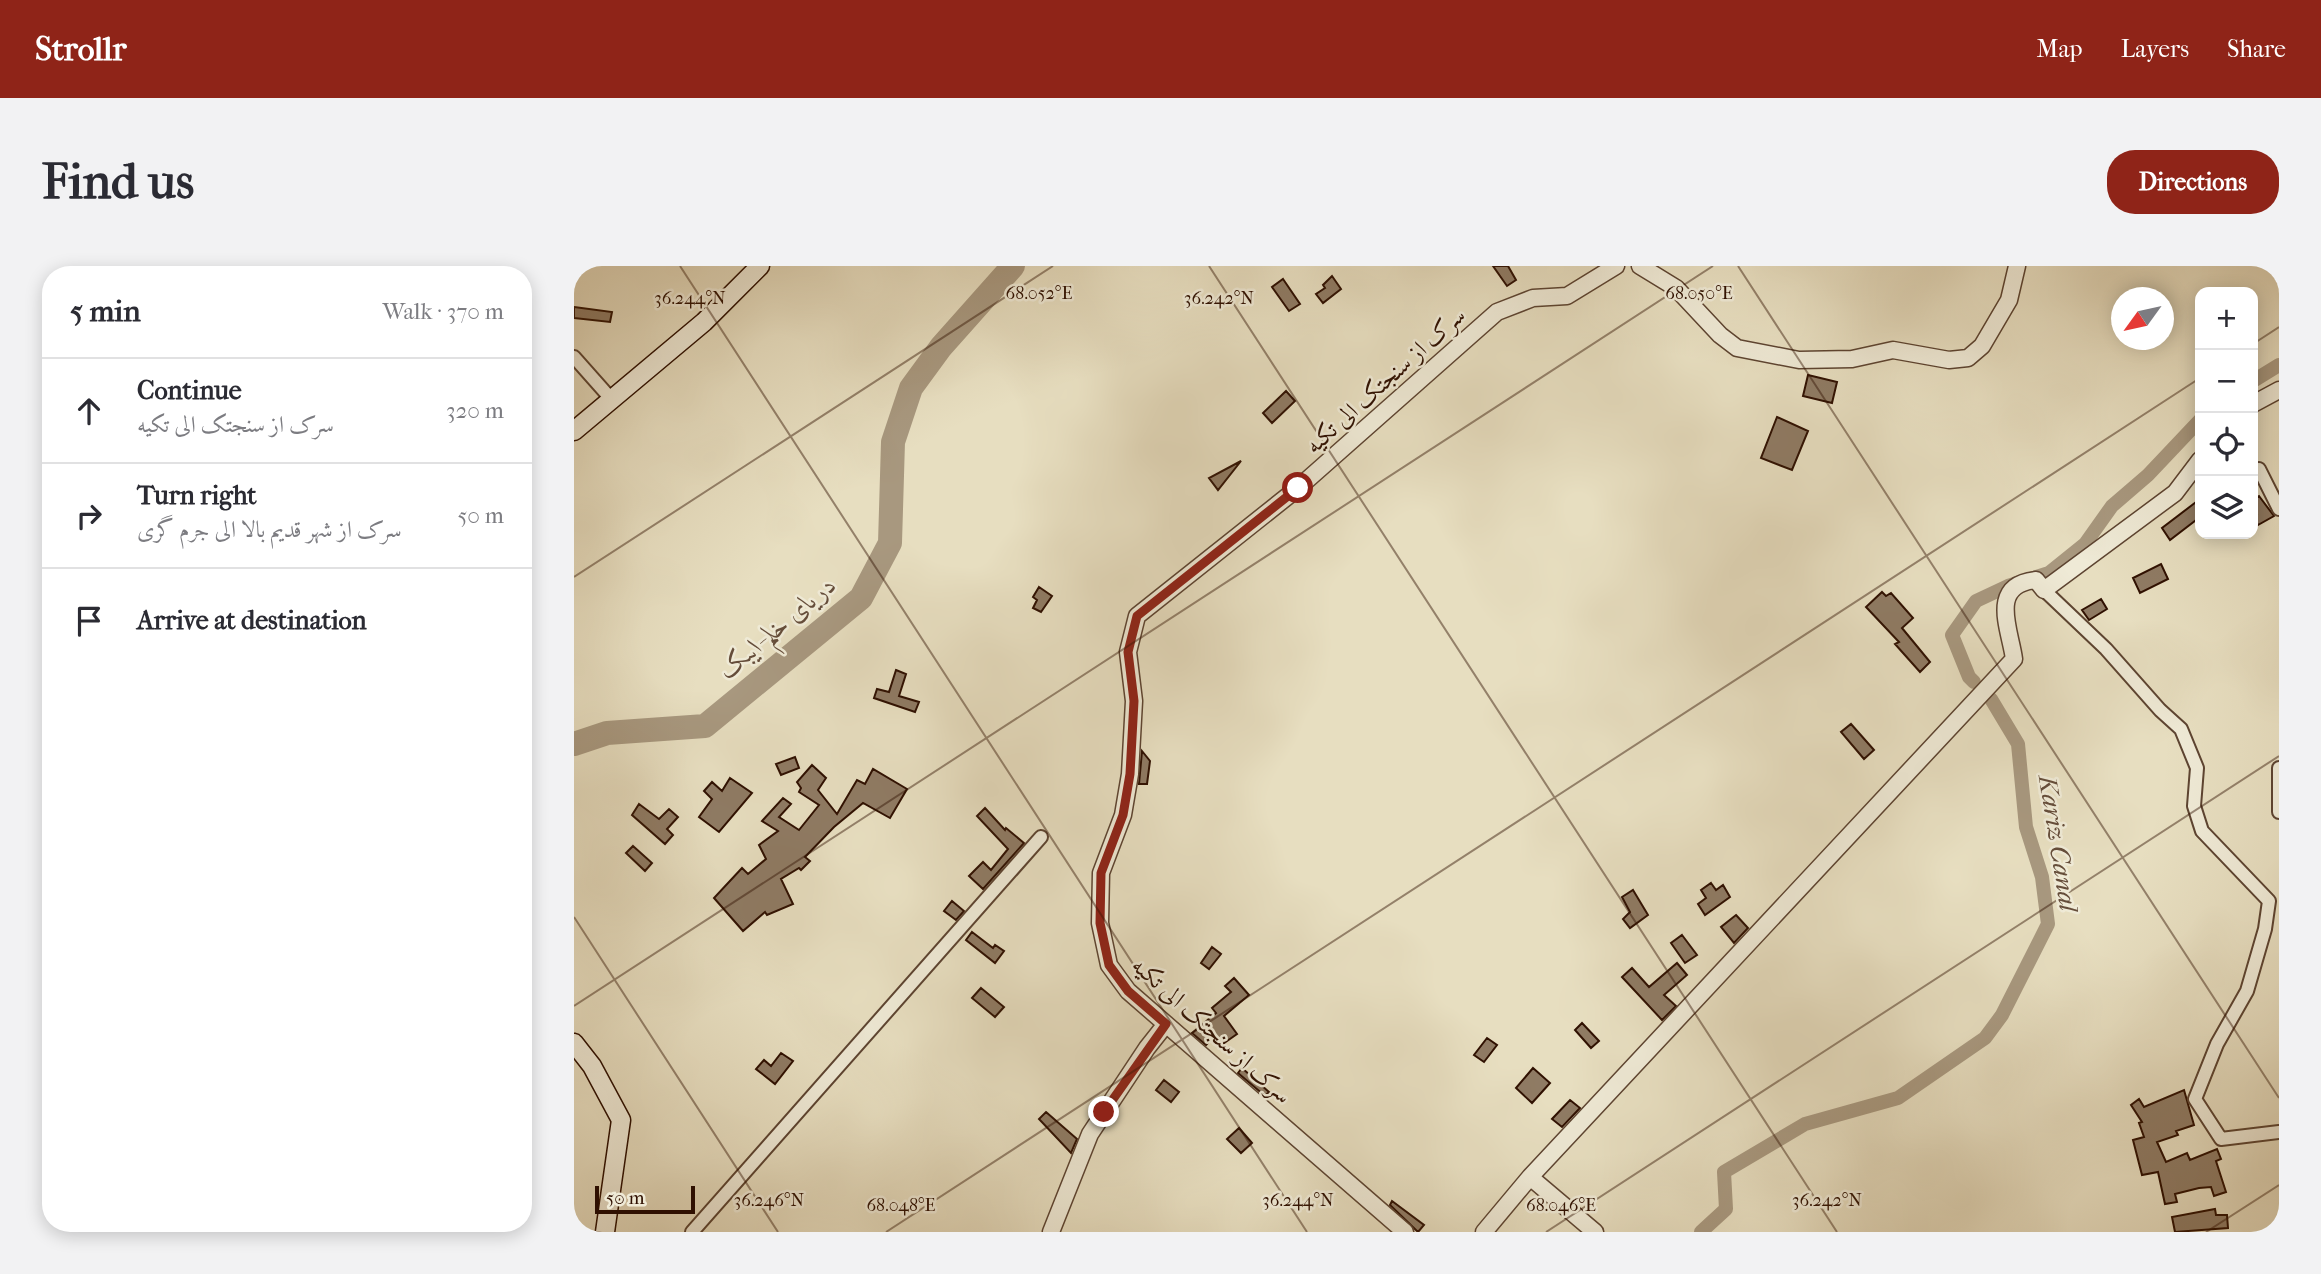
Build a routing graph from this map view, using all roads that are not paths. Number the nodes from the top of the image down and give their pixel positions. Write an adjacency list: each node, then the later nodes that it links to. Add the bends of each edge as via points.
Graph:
1 (760, 266): 7 (main road)
2 (1616, 266): 17 (street, سرک از سنجتک الی تکیه, via 1567,296 1533,298 1497,312 1306,481 1137,616 1128,652 1134,701 1130,774 1123,815 1101,873 1100,923 1109,965 1128,991)
3 (1640, 266): 4 (street, via 1676,288 1737,348 1799,360 1852,359 1893,350 1949,360 1968,358 1982,346 2010,300)
4 (2017, 266)
5 (574, 356): 7 (street)
6 (2279, 390): 8 (street)
7 (613, 401): 9 (main road)
8 (2258, 401)
9 (574, 431)
10 (2195, 467): 13 (street, via 2175,493)
11 (2259, 469): 12 (street)
12 (2279, 509)
13 (2044, 590): 19 (street, via 2181,729 2197,768 2194,806 2202,831 2269,901 2247,991 2217,1044 2195,1099 2221,1139); 20 (street, via 2036,580 2021,582 2012,590 2003,615 2014,659)
14 (2279, 768): 15 (street)
15 (2279, 812)
16 (1041, 837): 22 (street)
17 (1166, 1024): 23 (street, via 1090,1134); 24 (street, سرک از سنجتک الی تکیه)
18 (574, 1043): 21 (main road, via 621,1119)
19 (2279, 1132)
20 (1530, 1177): 25 (street); 26 (street)
21 (605, 1232)
22 (692, 1232)
23 (1051, 1232)
24 (1405, 1232)
25 (1484, 1232)
26 (1595, 1232)

